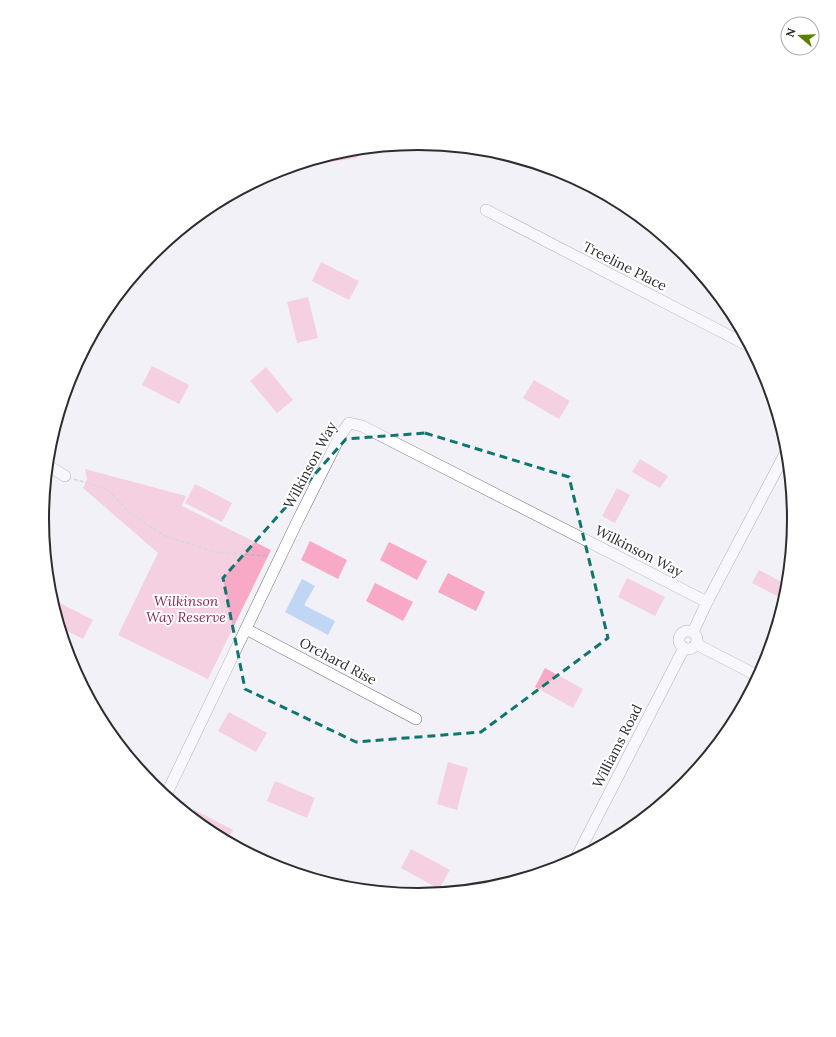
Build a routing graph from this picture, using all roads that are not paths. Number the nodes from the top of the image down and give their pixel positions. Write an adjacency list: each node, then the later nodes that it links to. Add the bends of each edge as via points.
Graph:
1 (486, 210): 2 (street, Treeline Place)
2 (743, 343)
3 (782, 459): 6 (street)
4 (52, 468): 5 (street)
5 (65, 476)
6 (706, 602): 7 (street, Wilkinson Way, via 362,426 349,423 340,436); 8 (street)
7 (246, 629): 12 (street, Orchard Rise); 13 (street, Wilkinson Way)
8 (692, 632): 9 (street, via 697,639); 10 (street, via 687,632 680,638 680,644)
9 (696, 644): 10 (street, via 690,649); 11 (street)
10 (684, 648): 14 (street, Williams Road)
11 (753, 673)
12 (416, 719)
13 (169, 790)
14 (581, 849)

